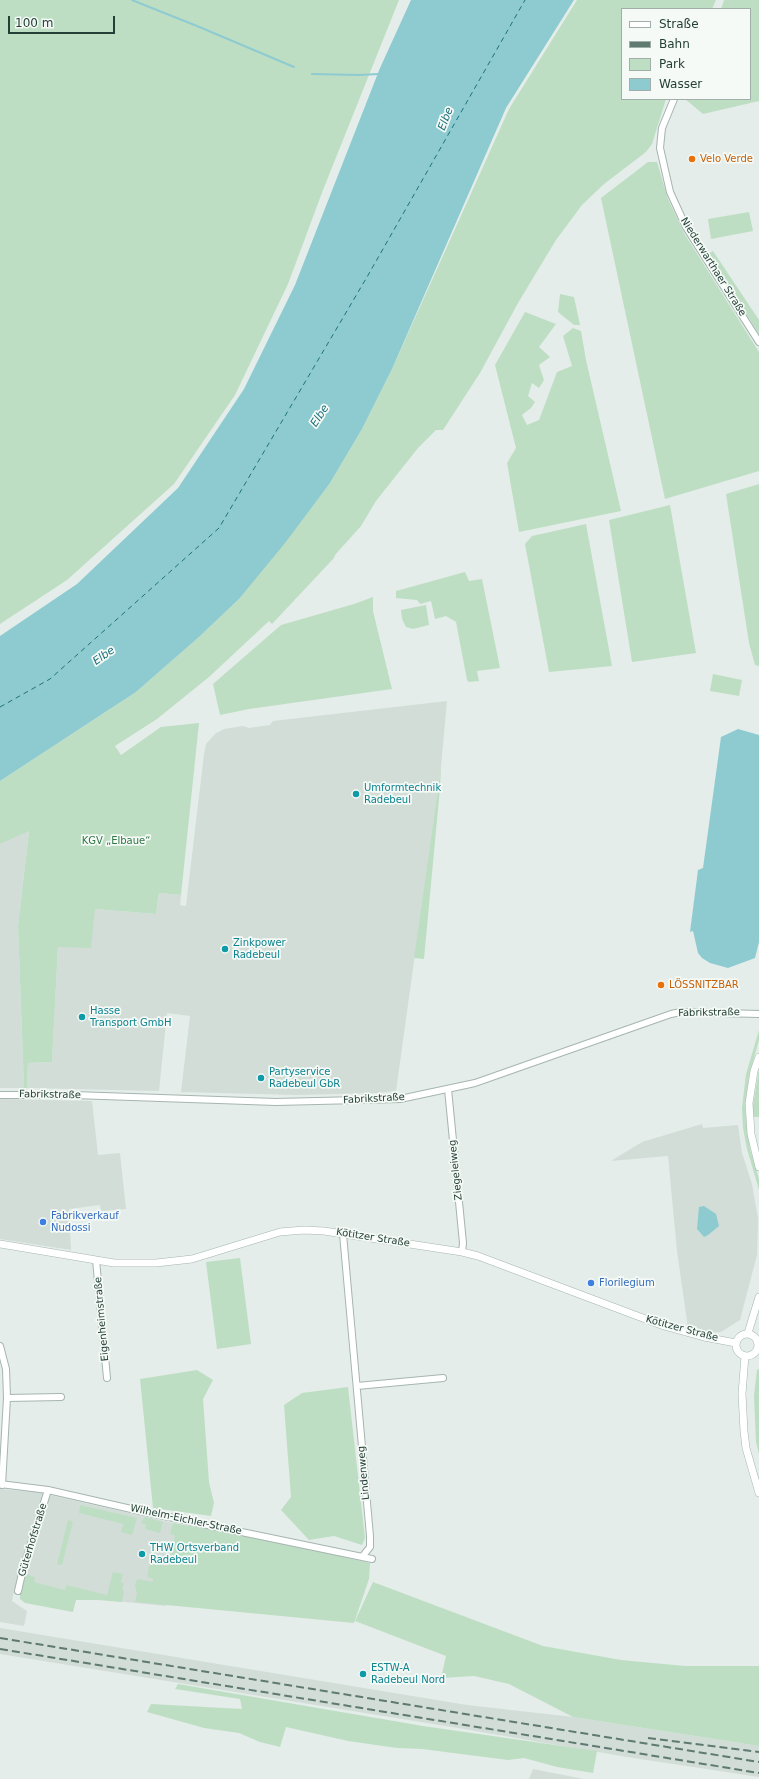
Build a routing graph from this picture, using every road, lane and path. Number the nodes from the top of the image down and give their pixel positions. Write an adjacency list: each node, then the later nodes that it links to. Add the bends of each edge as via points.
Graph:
1 (674, 100): 2 (street, Niederwarthaer Straße, via 662,128 660,148 670,192 686,227)
2 (759, 342)
3 (759, 1014): 5 (street, Fabrikstraße, via 671,1014 475,1083)
4 (759, 1057): 7 (street, via 751,1088 749,1119)
5 (448, 1089): 6 (street, Fabrikstraße, via 400,1099 282,1102); 10 (street, Ziegeleiweg)
6 (0, 1095)
7 (759, 1167)
8 (344, 1234): 10 (street, Kötitzer Straße); 11 (street, Kötitzer Straße, via 304,1230 280,1232 199,1257 177,1261 135,1264); 20 (street, Lindenweg)
9 (0, 1244): 11 (street, Kötitzer Straße)
10 (462, 1252): 14 (street, Kötitzer Straße, via 664,1326)
11 (96, 1260): 18 (street, Eigenheimstraße)
12 (759, 1298): 13 (street)
13 (748, 1333): 14 (street, via 739,1337); 16 (street, via 756,1338)
14 (736, 1343): 17 (street, via 738,1352)
15 (0, 1346): 22 (street, via 6,1369)
16 (759, 1347): 17 (street, via 752,1355)
17 (745, 1356): 25 (street, via 742,1394 744,1430 746,1448)
18 (107, 1378)
19 (443, 1378): 20 (street)
20 (356, 1386): 26 (street, Lindenweg, via 370,1547)
21 (61, 1397): 22 (street)
22 (7, 1398): 23 (street)
23 (1, 1484): 24 (street, Wilhelm-Eichler-Straße)
24 (48, 1490): 26 (street, Wilhelm-Eichler-Straße); 28 (street, Güterhofstraße)
25 (759, 1493)
26 (362, 1557): 27 (street, Wilhelm-Eichler-Straße)
27 (372, 1559)
28 (18, 1590)

